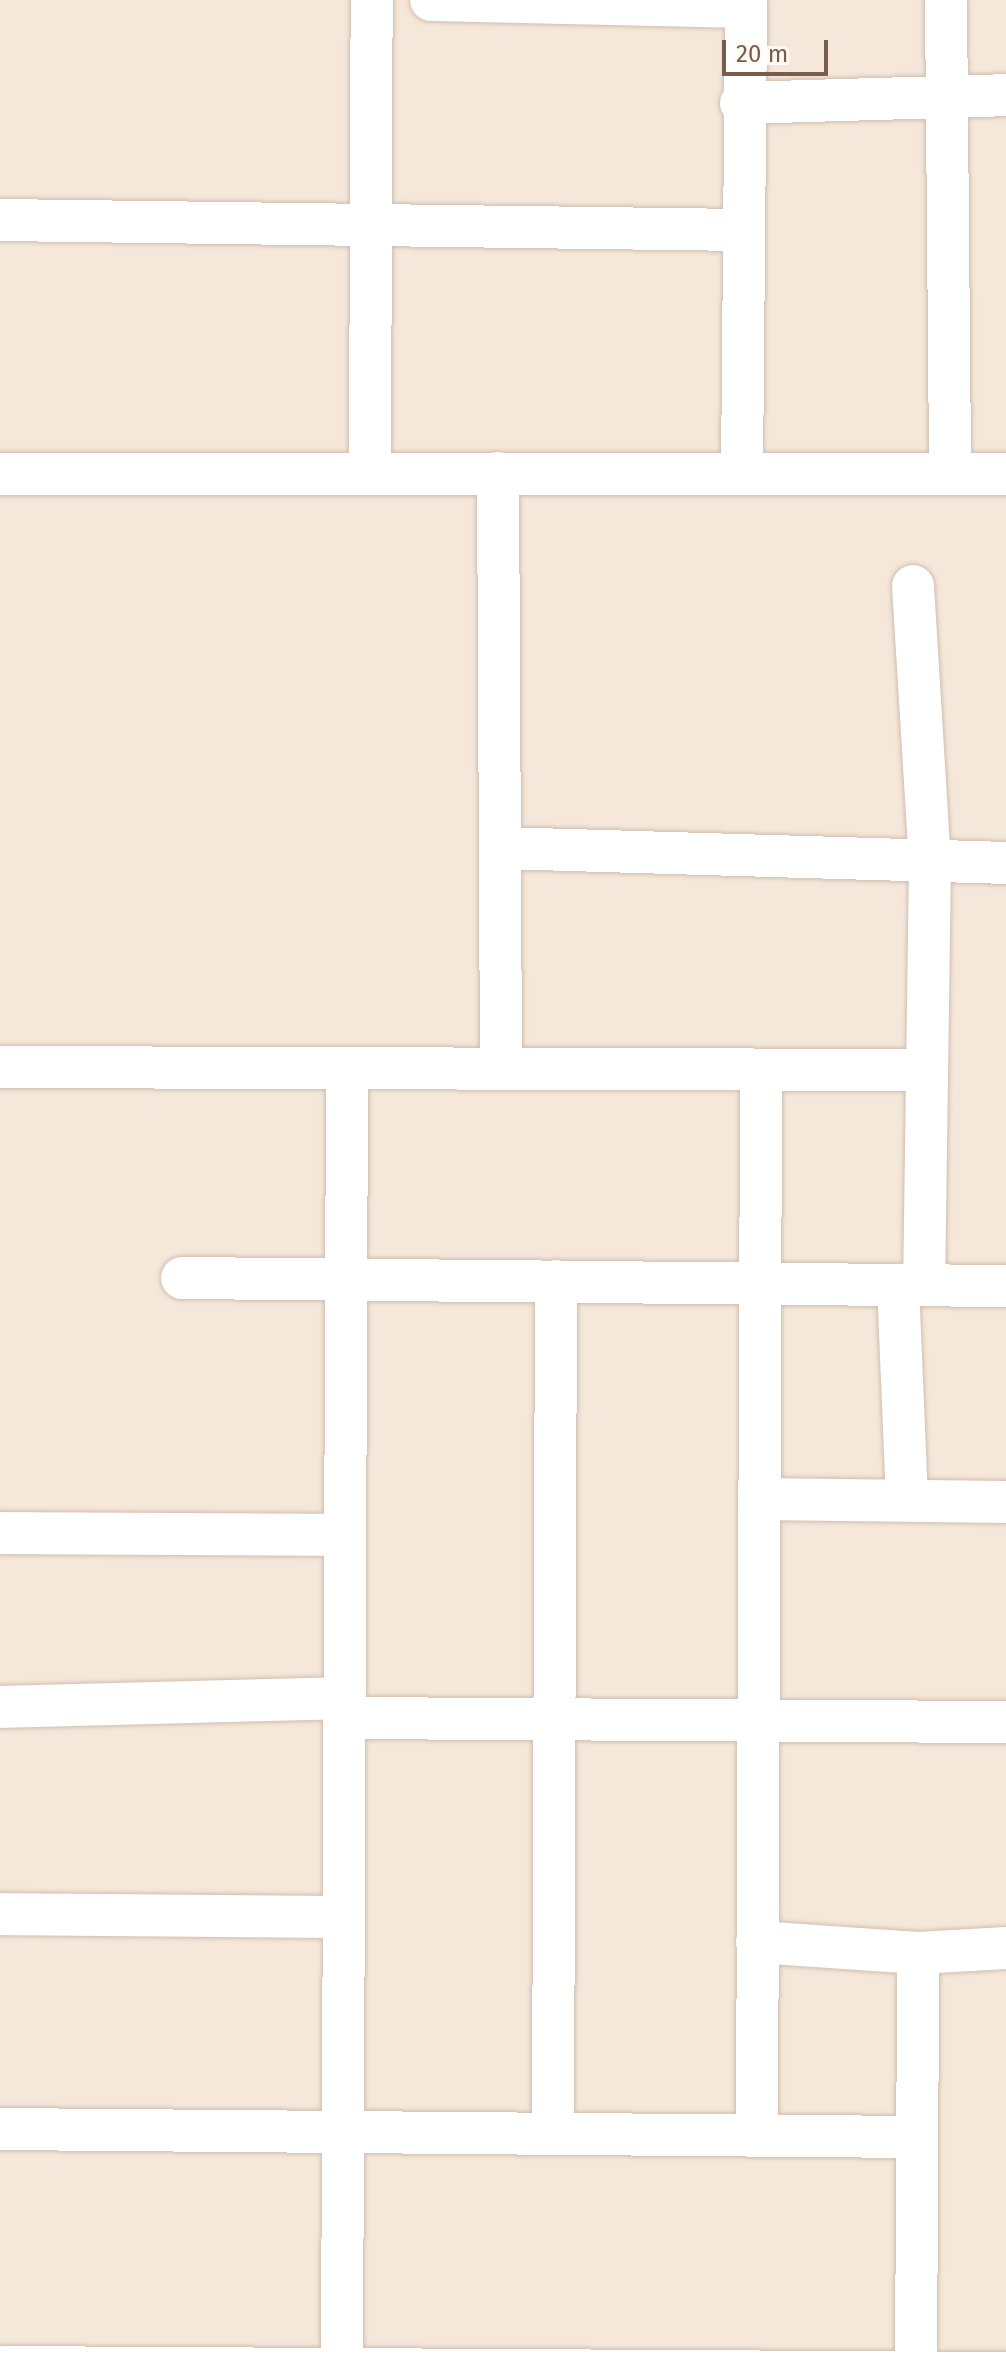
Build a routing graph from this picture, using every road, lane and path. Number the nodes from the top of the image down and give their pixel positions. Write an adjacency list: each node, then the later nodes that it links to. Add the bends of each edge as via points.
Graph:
1 (372, 0): 9 (street)
2 (431, 0): 4 (street)
3 (946, 0): 5 (street)
4 (746, 4): 7 (street)
5 (947, 94): 6 (street); 7 (street); 15 (street)
6 (1006, 95)
7 (741, 103): 10 (street)
8 (0, 220): 9 (street)
9 (371, 225): 10 (street); 13 (street)
10 (744, 230): 14 (street)
11 (498, 473): 13 (street); 14 (street); 18 (street)
12 (0, 474): 13 (street)
13 (370, 474)
14 (742, 474): 15 (street)
15 (950, 474): 16 (street)
16 (1006, 474)
17 (913, 586): 19 (street)
18 (502, 848): 19 (street); 22 (street)
19 (930, 862): 20 (street); 24 (street)
20 (1006, 863)
21 (0, 1067): 23 (street)
22 (501, 1068): 23 (street); 25 (street)
23 (347, 1070): 27 (street)
24 (922, 1070): 25 (street); 30 (street)
25 (761, 1074): 29 (street)
26 (182, 1278): 27 (street)
27 (346, 1280): 28 (street); 36 (street)
28 (556, 1281): 29 (street); 39 (street)
29 (760, 1284): 30 (street); 32 (street)
30 (911, 1285): 31 (street); 33 (street)
31 (1006, 1286)
32 (759, 1499): 33 (street); 40 (street)
33 (907, 1500): 34 (street)
34 (1006, 1502)
35 (0, 1533): 36 (street)
36 (345, 1535): 38 (street)
37 (0, 1707): 38 (street)
38 (344, 1708): 39 (street); 43 (street)
39 (554, 1719): 40 (street); 49 (street)
40 (758, 1720): 41 (street); 44 (street)
41 (1006, 1722)
42 (0, 1914): 43 (street)
43 (344, 1917): 48 (street)
44 (757, 1942): 46 (street); 50 (street)
45 (1006, 1948): 46 (street)
46 (918, 1953): 51 (street)
47 (0, 2129): 48 (street)
48 (343, 2132): 49 (street); 54 (street)
49 (553, 2133): 50 (street)
50 (757, 2135): 51 (street)
51 (917, 2137): 56 (street)
52 (0, 2367): 53 (street)
53 (154, 2370): 54 (street)
54 (342, 2371): 55 (street)
55 (577, 2372): 56 (street)
56 (916, 2372): 57 (street)
57 (1006, 2373)

